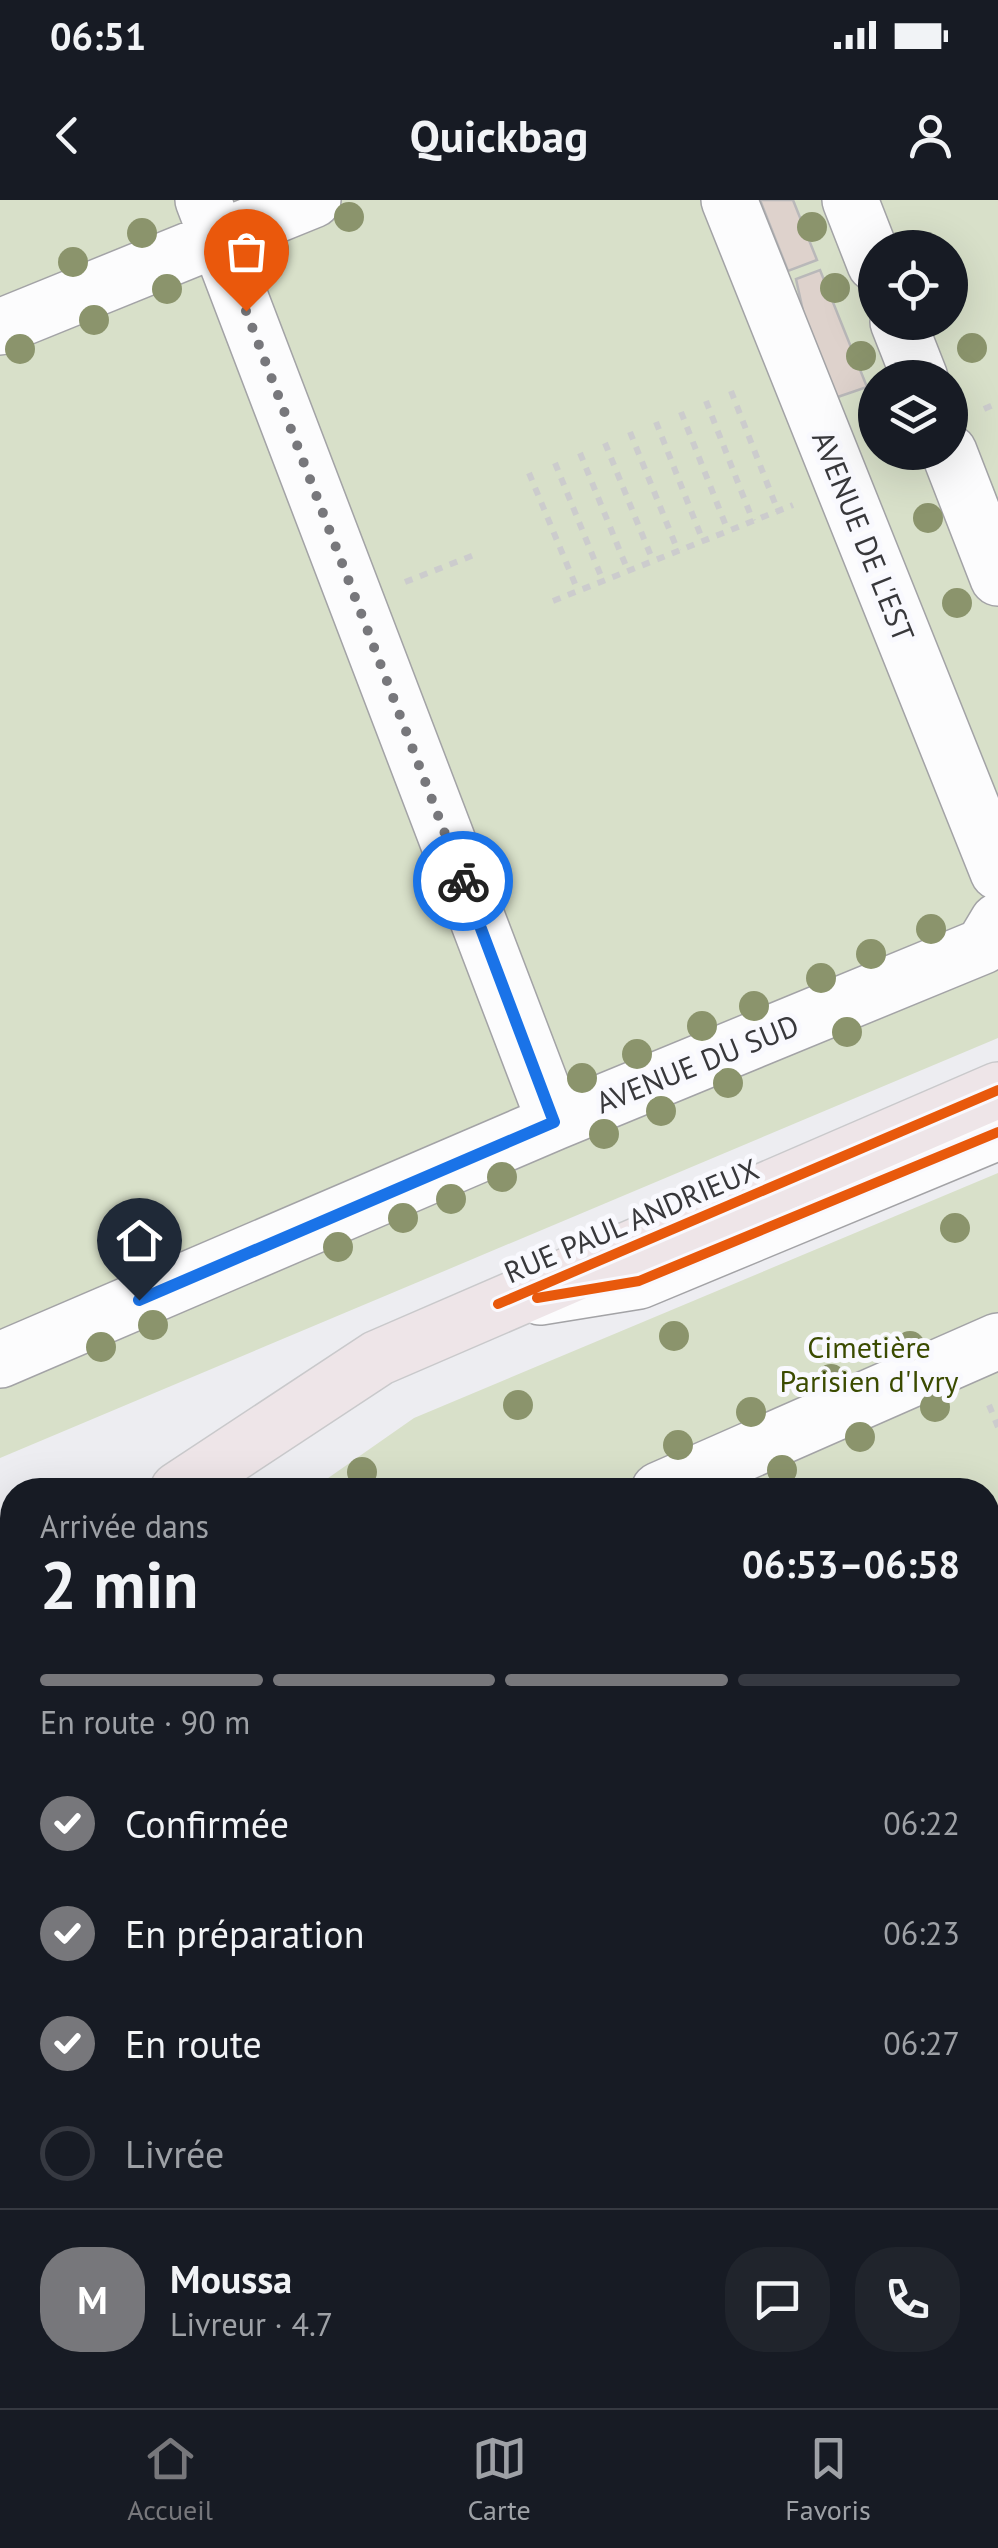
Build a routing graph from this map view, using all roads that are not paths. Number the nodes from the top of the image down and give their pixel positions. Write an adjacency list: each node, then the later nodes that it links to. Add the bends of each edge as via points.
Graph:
1 (313, 200): 4 (street)
2 (730, 200): 9 (street, AVENUE DE L'EST)
3 (850, 200): 5 (street)
4 (210, 219): 6 (street); 12 (street)
5 (862, 230)
6 (0, 328)
7 (956, 470): 8 (street)
8 (998, 578)
9 (998, 872)
10 (998, 922): 12 (street, AVENUE DU SUD, via 983,946)
11 (998, 1090): 14 (main road, RUE PAUL ANDRIEUX)
12 (554, 1122): 16 (street, AVENUE DU SUD)
13 (998, 1132): 14 (street, RUE PAUL ANDRIEUX, via 639,1282)
14 (498, 1304): 17 (main road, via 378,1358)
15 (998, 1342): 18 (street)
16 (0, 1360)
17 (196, 1478)
18 (686, 1478)

